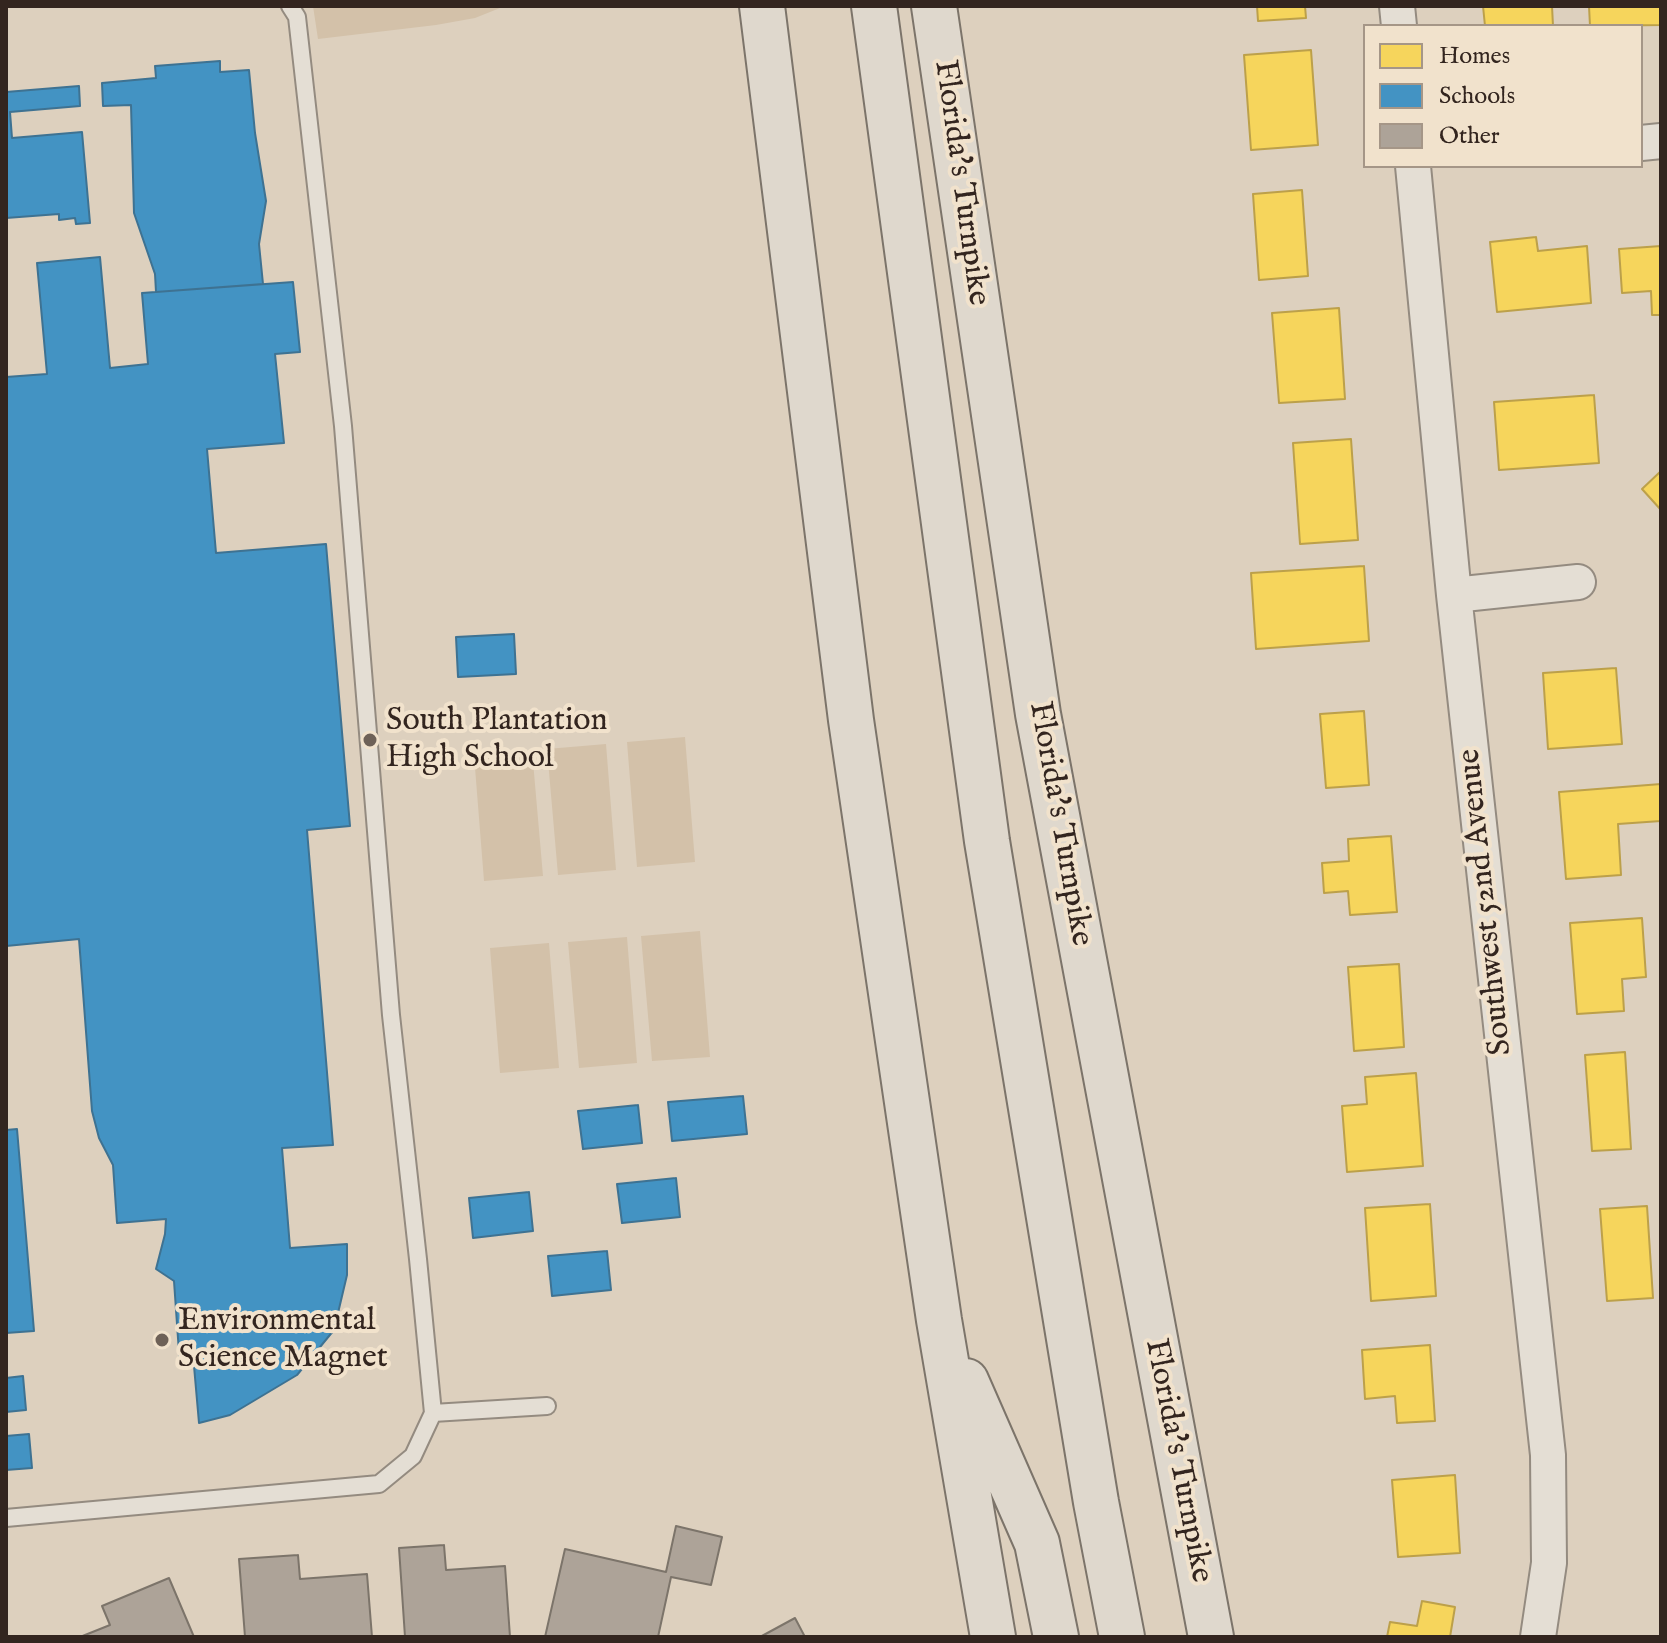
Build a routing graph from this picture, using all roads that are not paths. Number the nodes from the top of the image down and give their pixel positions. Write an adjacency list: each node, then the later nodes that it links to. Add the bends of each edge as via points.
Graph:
1 (290, 6): 10 (lane, via 297,17 343,426 391,1015)
2 (762, 6): 8 (highway, via 851,720)
3 (874, 6): 14 (highway, via 987,841)
4 (934, 6): 15 (highway, Florida's Turnpike, via 1038,714)
5 (1417, 168): 7 (street, Southwest 52nd Avenue)
6 (1578, 582): 7 (street)
7 (1454, 595): 16 (street, Southwest 52nd Avenue, via 1548,1455 1549,1563)
8 (939, 1320): 12 (highway); 13 (highway, via 1037,1543)
9 (547, 1406): 10 (lane)
10 (433, 1413): 11 (lane, via 413,1456 379,1484)
11 (6, 1518)
12 (993, 1637)
13 (1056, 1637)
14 (1122, 1637)
15 (1211, 1637)
16 (1538, 1637)

